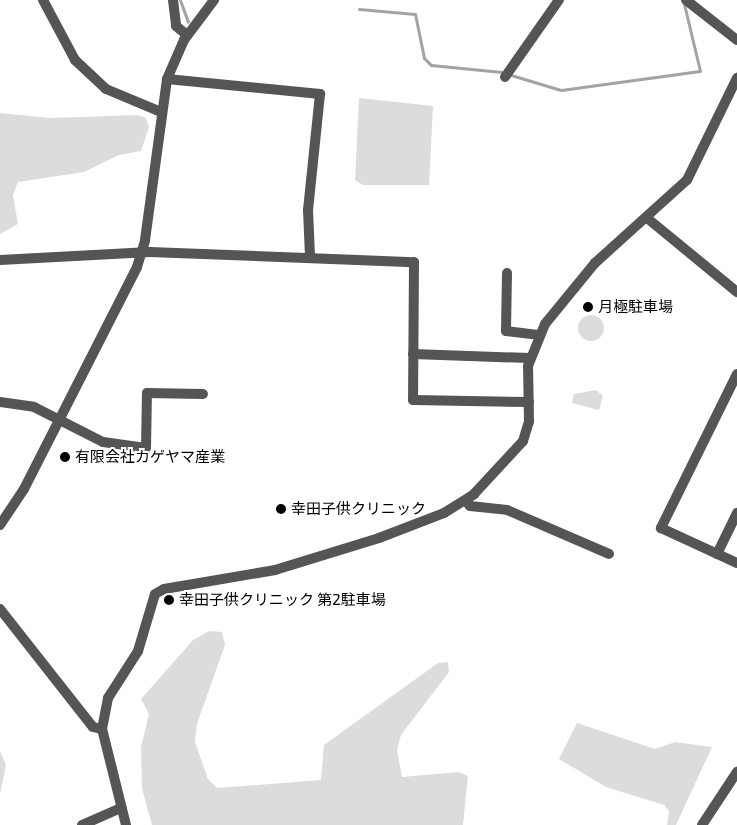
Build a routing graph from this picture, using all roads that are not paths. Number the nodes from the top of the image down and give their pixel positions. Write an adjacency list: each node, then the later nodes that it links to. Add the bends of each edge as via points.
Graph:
1 (43, 0): 11 (street, via 75,60 106,89)
2 (173, 0): 6 (street, via 176,26)
3 (214, 0): 6 (street)
4 (559, 0): 8 (street)
5 (686, 0): 7 (street)
6 (187, 35): 10 (street)
7 (737, 40)
8 (504, 76)
9 (737, 78): 12 (street, via 692,172)
10 (167, 79): 11 (street); 14 (street, via 320,94 308,210)
11 (161, 112): 13 (street)
12 (647, 218): 17 (street); 18 (street, via 586,272)
13 (142, 254): 14 (street); 15 (street); 26 (street)
14 (310, 256): 19 (street, via 414,262)
15 (0, 260)
16 (508, 273): 18 (street, via 506,331)
17 (737, 292)
18 (538, 335): 20 (street)
19 (413, 354): 20 (street); 25 (street, via 413,400)
20 (530, 358): 25 (street)
21 (737, 374): 22 (street)
22 (734, 386): 31 (street, via 661,528)
23 (203, 394): 26 (street, via 147,393 146,448 98,440)
24 (0, 402): 26 (street, via 28,405)
25 (530, 402): 27 (street, via 527,432 518,450)
26 (59, 421): 29 (street)
27 (466, 501): 30 (street, via 470,506 507,510); 34 (street, via 386,536 285,568 158,592 138,651 108,698)
28 (737, 513): 31 (street)
29 (0, 525)
30 (609, 554)
31 (717, 554): 32 (street)
32 (737, 563)
33 (0, 609): 34 (street, via 93,727)
34 (102, 729): 37 (street)
35 (737, 772): 36 (street)
36 (734, 783): 40 (street)
37 (121, 808): 38 (street); 39 (street)
38 (82, 825)
39 (126, 825)
40 (702, 825)

